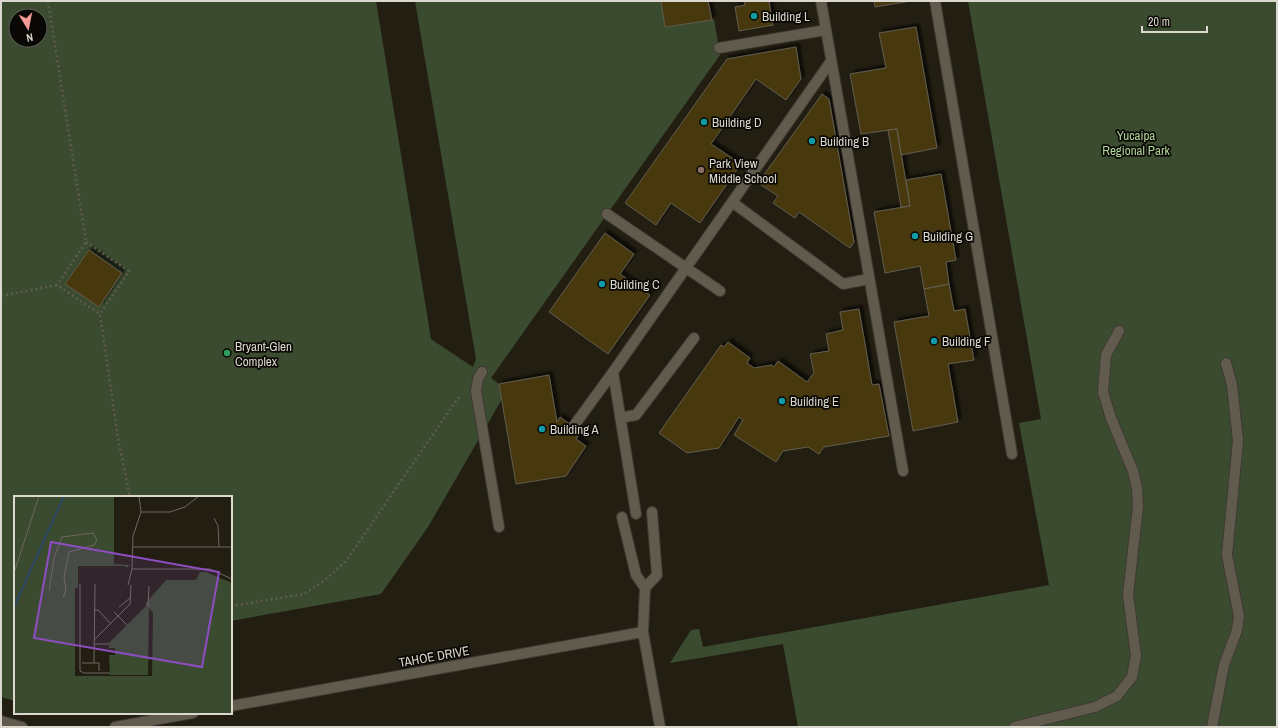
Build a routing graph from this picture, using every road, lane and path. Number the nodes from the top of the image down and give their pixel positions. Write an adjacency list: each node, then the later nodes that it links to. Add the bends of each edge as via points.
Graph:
1 (48, 1): 9 (path)
2 (820, 1): 4 (street)
3 (935, 1): 24 (street)
4 (826, 30): 5 (street); 6 (street)
5 (719, 48)
6 (831, 61): 7 (street); 11 (street)
7 (732, 202): 10 (street); 11 (street, via 843,284)
8 (607, 214): 10 (street)
9 (86, 242): 12 (path); 15 (path, via 129,271)
10 (686, 268): 13 (street); 20 (street)
11 (869, 279): 25 (street)
12 (57, 285): 14 (path); 15 (path)
13 (720, 292)
14 (1, 296)
15 (100, 314): 26 (path, via 118,438)
16 (1119, 331): 40 (street, via 1106,355 1103,392 1137,488 1138,506 1128,595 1136,656 1132,677 1117,696 1095,707)
17 (694, 338): 22 (street, via 636,415)
18 (1226, 363): 41 (street, via 1232,385 1238,441 1227,555 1239,616 1237,630 1224,665)
19 (482, 372): 21 (street)
20 (613, 372): 22 (street); 23 (street)
21 (476, 391): 30 (street); 32 (path, via 463,394 456,401 346,561 324,581 304,594)
22 (620, 418): 28 (street)
23 (573, 427)
24 (1012, 454)
25 (903, 471)
26 (130, 496)
27 (652, 512): 31 (street, via 657,575)
28 (636, 514)
29 (622, 517): 31 (street, via 636,575)
30 (500, 527)
31 (645, 588): 33 (street)
32 (232, 606)
33 (643, 632): 34 (street, TAHOE DRIVE); 39 (street)
34 (232, 706)
35 (187, 714): 38 (street)
36 (1, 721): 37 (street)
37 (22, 727)
38 (115, 727)
39 (660, 727)
40 (1014, 727)
41 (1212, 727)

